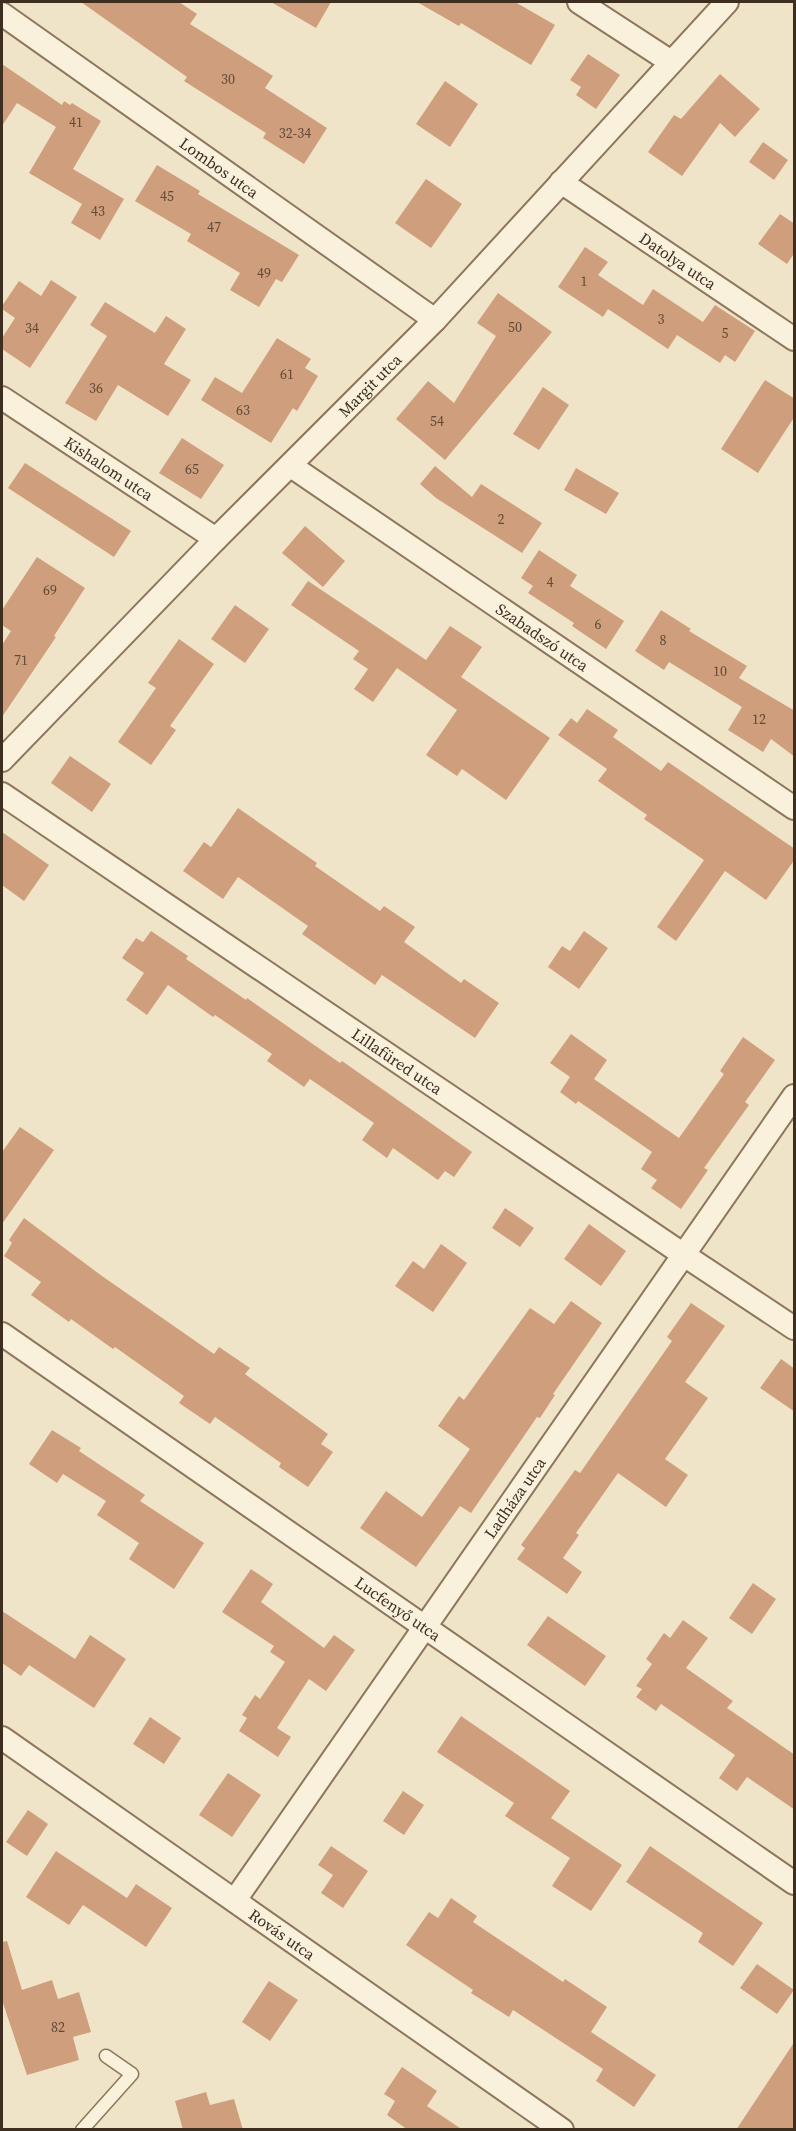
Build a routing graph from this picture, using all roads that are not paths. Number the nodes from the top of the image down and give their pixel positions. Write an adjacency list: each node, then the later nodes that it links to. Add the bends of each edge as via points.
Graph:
1 (579, 2): 4 (street)
2 (727, 2): 4 (street, Margit utca)
3 (2, 15): 6 (street, Lombos utca)
4 (671, 62): 5 (street, Margit utca)
5 (561, 182): 6 (street, Margit utca); 7 (street, Datolya utca)
6 (435, 320): 9 (street, Margit utca)
7 (795, 339)
8 (2, 398): 10 (street, Kishalom utca)
9 (291, 466): 10 (street, Margit utca); 13 (street, Szabadszó utca)
10 (216, 539): 11 (street, Margit utca)
11 (2, 760)
12 (2, 794): 15 (street, Lillafüred utca)
13 (795, 808)
14 (795, 1095): 15 (street, Ladháza utca)
15 (684, 1255): 16 (street, Lillafüred utca); 18 (street, Ladháza utca)
16 (795, 1328)
17 (2, 1334): 18 (street, Lucfenyő utca)
18 (425, 1627): 20 (street, Lucfenyő utca); 21 (street, Ladháza utca)
19 (2, 1738): 21 (street, Rovás utca)
20 (795, 1883)
21 (235, 1900): 24 (street, Rovás utca)
22 (106, 2056): 23 (lane, via 132,2074)
23 (82, 2130)
24 (562, 2130)

